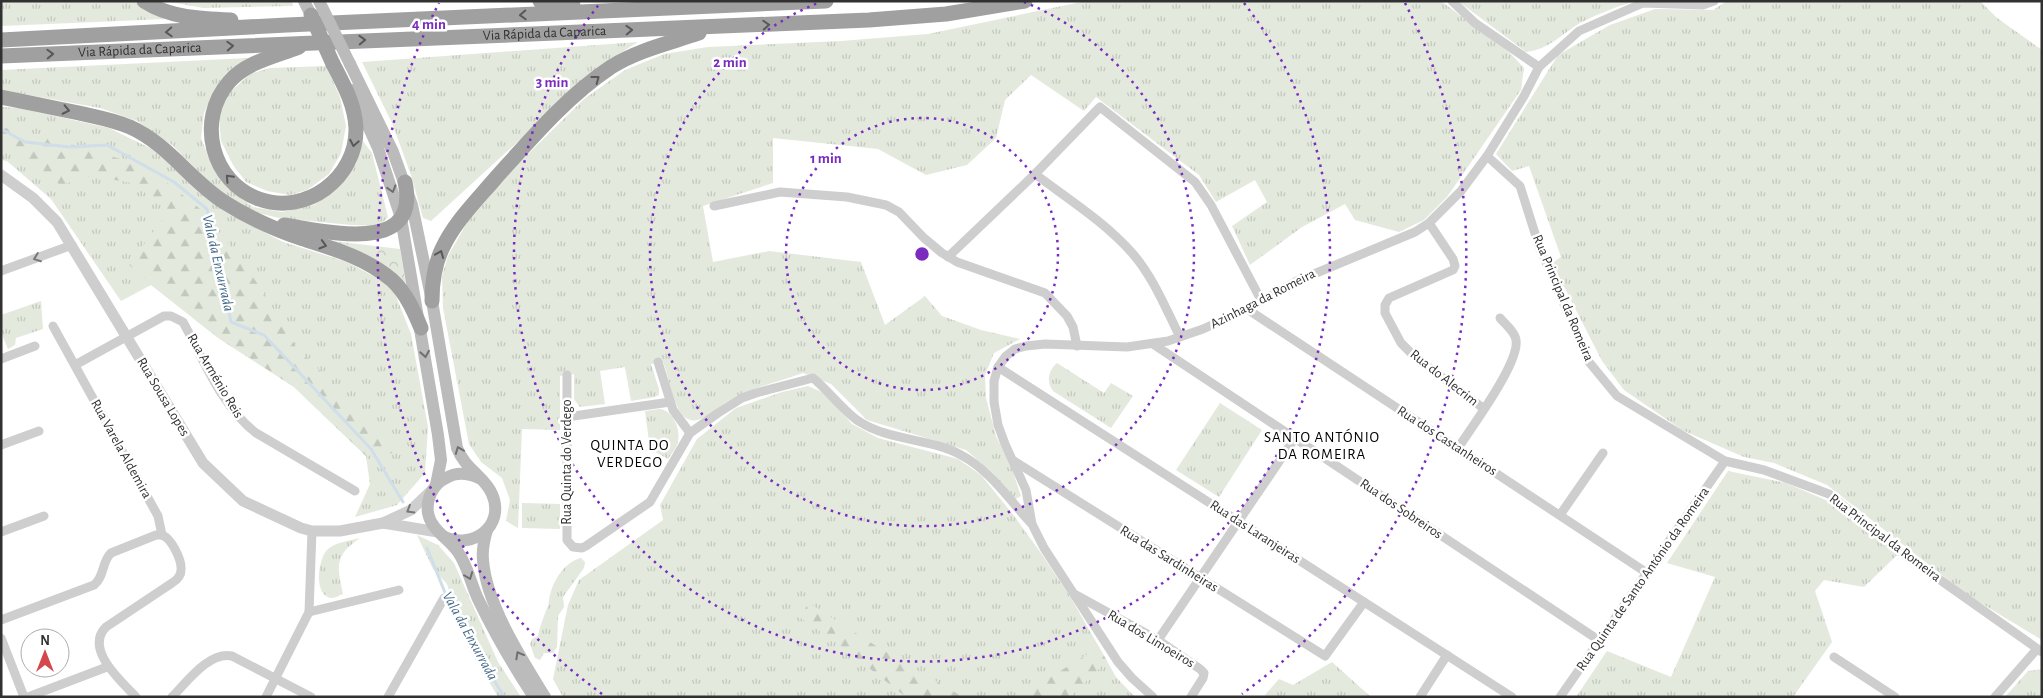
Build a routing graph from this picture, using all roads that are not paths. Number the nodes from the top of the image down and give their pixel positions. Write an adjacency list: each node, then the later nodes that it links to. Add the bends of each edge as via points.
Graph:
1 (144, 1): 11 (highway, via 179,15)
2 (304, 1): 10 (main road)
3 (319, 1): 16 (main road, bridge)
4 (540, 1): 9 (highway)
5 (826, 1): 9 (highway, Via Rápida da Caparica)
6 (1025, 1): 12 (highway, Via Rápida da Caparica, one-way to 6, via 946,14)
7 (1452, 1): 17 (street, via 1476,23)
8 (1714, 1): 17 (street, Azinhaga da Romeira, via 1703,5 1643,3 1580,31)
9 (624, 10): 11 (highway, Via Rápida da Caparica, one-way to 11)
10 (311, 15): 16 (highway, bridge)
11 (287, 25): 13 (highway, Via Rápida da Caparica, one-way to 13)
12 (717, 27): 14 (highway, Via Rápida da Caparica, one-way to 12); 31 (highway, one-way to 12, via 436,266 452,231 534,135 581,90 637,52)
13 (1, 40)
14 (313, 42): 15 (highway, Via Rápida da Caparica, one-way to 14); 16 (highway, one-way to 14, via 356,126 353,151 341,175 316,195 297,202 272,203 246,192 224,172 215,157 211,133 216,103 229,82 240,72)
15 (1, 56)
16 (341, 64): 22 (main road, via 390,144); 24 (main road, one-way to 24, via 378,148)
17 (1539, 67): 19 (street, Azinhaga da Romeira)
18 (1, 97): 25 (highway, one-way to 25, via 104,118 130,127 174,157 222,201)
19 (1488, 156): 26 (street, Azinhaga da Romeira); 56 (street, Rua Principal da Romeira, via 1520,186 1539,246 1589,362 1617,396)
20 (1035, 174): 28 (street); 30 (street, via 1100,107 1195,182); 37 (street, via 1089,214 1134,255)
21 (1, 175): 27 (street, Rua Sousa Lopes, via 33,198 57,222)
22 (405, 182): 24 (highway, via 407,202); 31 (main road)
23 (714, 206): 28 (street, via 780,192 846,197 886,205 899,212)
24 (401, 218): 25 (highway, via 384,232 354,235); 35 (main road)
25 (261, 222): 35 (highway, one-way to 35, via 364,261 392,281 410,303)
26 (1430, 223): 30 (street, Azinhaga da Romeira); 47 (street, Rua do Alecrim, via 1453,259 1453,270 1389,298 1384,305 1385,313 1401,343 1414,356)
27 (72, 244): 29 (street, one-way to 29); 36 (street, Rua Sousa Lopes)
28 (948, 257): 40 (street, via 1045,293 1067,316)
29 (1, 271)
30 (1261, 300): 32 (street, Azinhaga da Romeira)
31 (432, 301): 57 (main road, one-way to 31, via 464,462 455,439)
32 (1247, 309): 37 (street, Azinhaga da Romeira); 53 (street, Rua dos Castanheiros)
33 (1500, 318): 47 (street, via 1515,336 1516,349 1512,364)
34 (53, 326): 43 (street, Rua Varela Aldemira)
35 (421, 328): 58 (main road, one-way to 58, via 441,454)
36 (126, 336): 43 (street); 59 (street, Rua Arménio Reis, via 164,316 183,322 241,422); 66 (street, Rua Sousa Lopes, via 203,463 244,501)
37 (1180, 337): 38 (street, Azinhaga da Romeira)
38 (1153, 344): 40 (street, Azinhaga da Romeira); 51 (street, Rua dos Sobreiros)
39 (35, 346): 41 (street)
40 (1077, 346): 44 (street, Azinhaga da Romeira, via 1026,346 1015,349)
41 (1, 359)
42 (658, 362): 46 (street)
43 (75, 365): 69 (street, Rua Varela Aldemira, via 158,516)
44 (998, 367): 55 (street, via 994,402 998,425); 62 (street, Rua das Laranjeiras)
45 (567, 375): 48 (street, Rua Quinta do Verdego)
46 (670, 402): 48 (street); 50 (street)
47 (1483, 408): 53 (street)
48 (567, 417): 50 (street, Rua Quinta do Verdego, via 567,540 573,547 586,546 650,502)
49 (39, 431): 52 (street)
50 (690, 433): 64 (street, via 742,398 813,378 859,422 939,446 978,466)
51 (1295, 438): 62 (street); 80 (street, Rua dos Sobreiros)
52 (1, 445)
53 (1458, 448): 60 (street, Rua dos Castanheiros)
54 (1603, 453): 60 (street)
55 (1013, 461): 64 (street, via 1026,490); 71 (street, Rua das Sardinheiras)
56 (1725, 461): 70 (street, Rua Quinta de Santo António da Romeira); 81 (street, Rua Principal da Romeira, via 1764,470 1830,494 1902,552)
57 (481, 480): 58 (main road, via 458,474 446,478); 65 (main road, via 493,494 495,506)
58 (434, 488): 63 (street, Rua Sousa Lopes, one-way to 63, via 411,510); 68 (main road, via 428,500 428,510 432,524)
59 (355, 491)
60 (1560, 515): 70 (street, Rua dos Castanheiros)
61 (44, 516): 67 (street)
62 (1238, 521): 71 (street); 75 (street, Rua das Laranjeiras)
63 (383, 524): 66 (street, Rua Sousa Lopes, via 340,531); 68 (street, Rua Sousa Lopes)
64 (1032, 524): 73 (street)
65 (487, 530): 68 (main road, via 466,541); 94 (main road, one-way to 65, via 506,632 491,593 482,559)
66 (312, 531): 76 (street)
67 (1, 532)
68 (441, 534): 93 (main road, one-way to 93, via 462,559 497,637)
69 (162, 535): 77 (street, via 110,553 102,577 94,585); 84 (street, via 171,542 180,562 180,574 172,583 103,630 99,640)
70 (1647, 573): 80 (street, Rua Quinta de Santo António da Romeira)
71 (1200, 578): 75 (street, Rua das Sardinheiras, via 1325,656); 79 (street)
72 (399, 590): 76 (street)
73 (1074, 594): 79 (street, Rua dos Limoeiros); 95 (street, via 1118,662)
74 (444, 598): 92 (street)
75 (1364, 602): 82 (street, Rua das Laranjeiras)
76 (309, 612): 85 (street)
77 (1, 620)
78 (1, 638): 86 (street)
79 (1158, 640): 96 (street, Rua dos Limoeiros, via 1204,672)
80 (1600, 641): 99 (street, Rua Quinta de Santo António da Romeira)
81 (2039, 651): 101 (street)
82 (1447, 655): 97 (street); 98 (street, Rua das Laranjeiras)
83 (1834, 657): 100 (street)
84 (107, 667): 87 (street); 88 (street)
85 (275, 678): 89 (street, via 232,656 219,656 209,660); 90 (street); 91 (street)
86 (24, 697)
87 (28, 697)
88 (136, 697)
89 (172, 697)
90 (266, 697)
91 (311, 697)
92 (388, 697)
93 (534, 697)
94 (545, 697)
95 (1153, 697)
96 (1191, 697)
97 (1420, 697)
98 (1512, 697)
99 (1560, 697)
100 (1895, 697)
101 (1995, 697)

